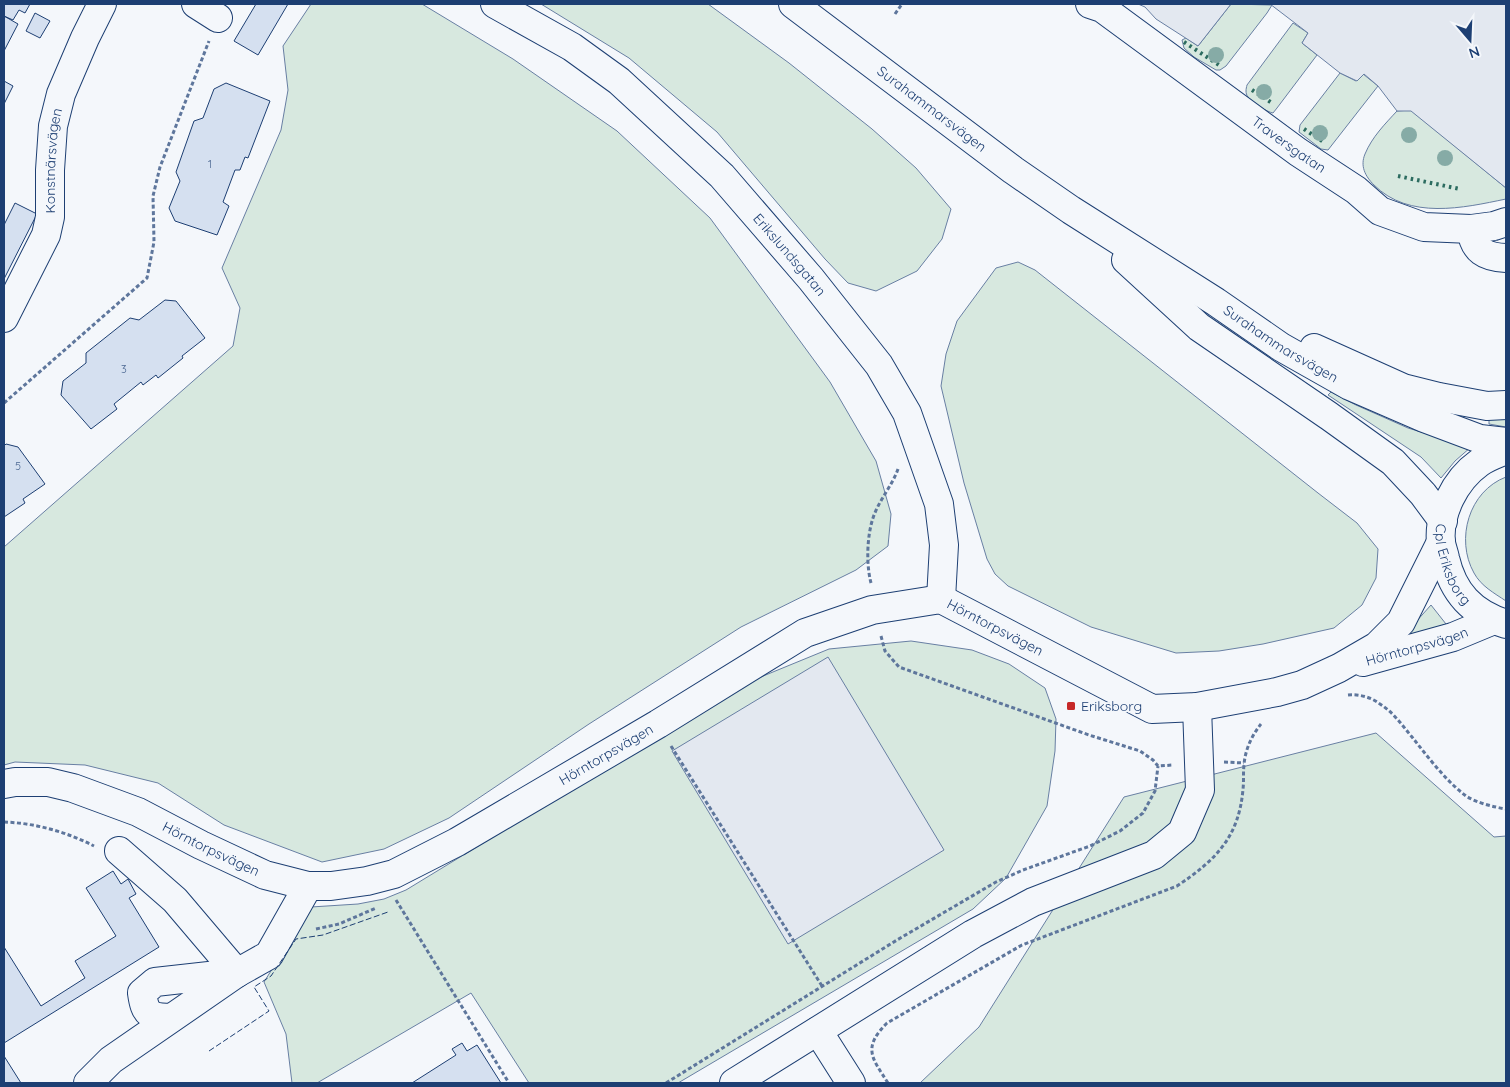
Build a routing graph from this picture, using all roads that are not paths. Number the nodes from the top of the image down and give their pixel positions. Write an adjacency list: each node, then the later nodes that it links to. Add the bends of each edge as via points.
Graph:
1 (102, 4): 9 (street, Konstnärsvägen, via 61,94 53,126 50,216 46,235)
2 (495, 4): 14 (street, Erikslundsgatan, via 572,47 619,81 722,176 811,279 879,365 907,413 939,504 944,545)
3 (793, 4): 5 (street, Surahammarsvägen, via 1012,170)
4 (1090, 4): 7 (street, Traversgatan, via 1102,8 1298,152 1356,190 1380,211 1424,227)
5 (1072, 210): 10 (street, via 1197,278 1300,342 1403,388 1487,406); 11 (street, Surahammarsvägen, via 1281,347 1350,386 1480,439); 13 (street, Surahammarsvägen, via 1199,327 1393,462 1424,494)
6 (1506, 222): 7 (street, Traversgatan)
7 (1471, 229): 8 (street, via 1473,241 1482,252)
8 (1502, 261)
9 (4, 318)
10 (1506, 406)
11 (1506, 442)
12 (1506, 450): 13 (street, Cpl Eriksborg, via 1477,464 1457,485 1447,503)
13 (1442, 532): 15 (street, Cpl Eriksborg, via 1449,575 1455,587 1474,608); 16 (street, Hörntorpsvägen, via 1401,622 1377,646)
14 (941, 599): 17 (street, Hörntorpsvägen, via 1152,709); 20 (street, Hörntorpsvägen, via 877,609 805,633 450,846 395,887 367,881)
15 (1500, 622): 16 (street, Hörntorpsvägen)
16 (1340, 668): 17 (street, Hörntorpsvägen, via 1302,685)
17 (1197, 707): 23 (street, via 1200,790 1182,832 1154,855 1032,902 973,934)
18 (4, 784): 20 (street, Hörntorpsvägen, via 48,782 73,788 138,812 265,874)
19 (119, 852): 21 (street, via 175,900)
20 (308, 886): 21 (street, via 269,955)
21 (237, 973): 22 (street); 22 (street, via 155,982 142,993 143,1005 156,1017)
22 (171, 1018): 24 (street, via 111,1060)
23 (818, 1031): 25 (street); 26 (street)
24 (88, 1083)
25 (734, 1083)
26 (851, 1083)

